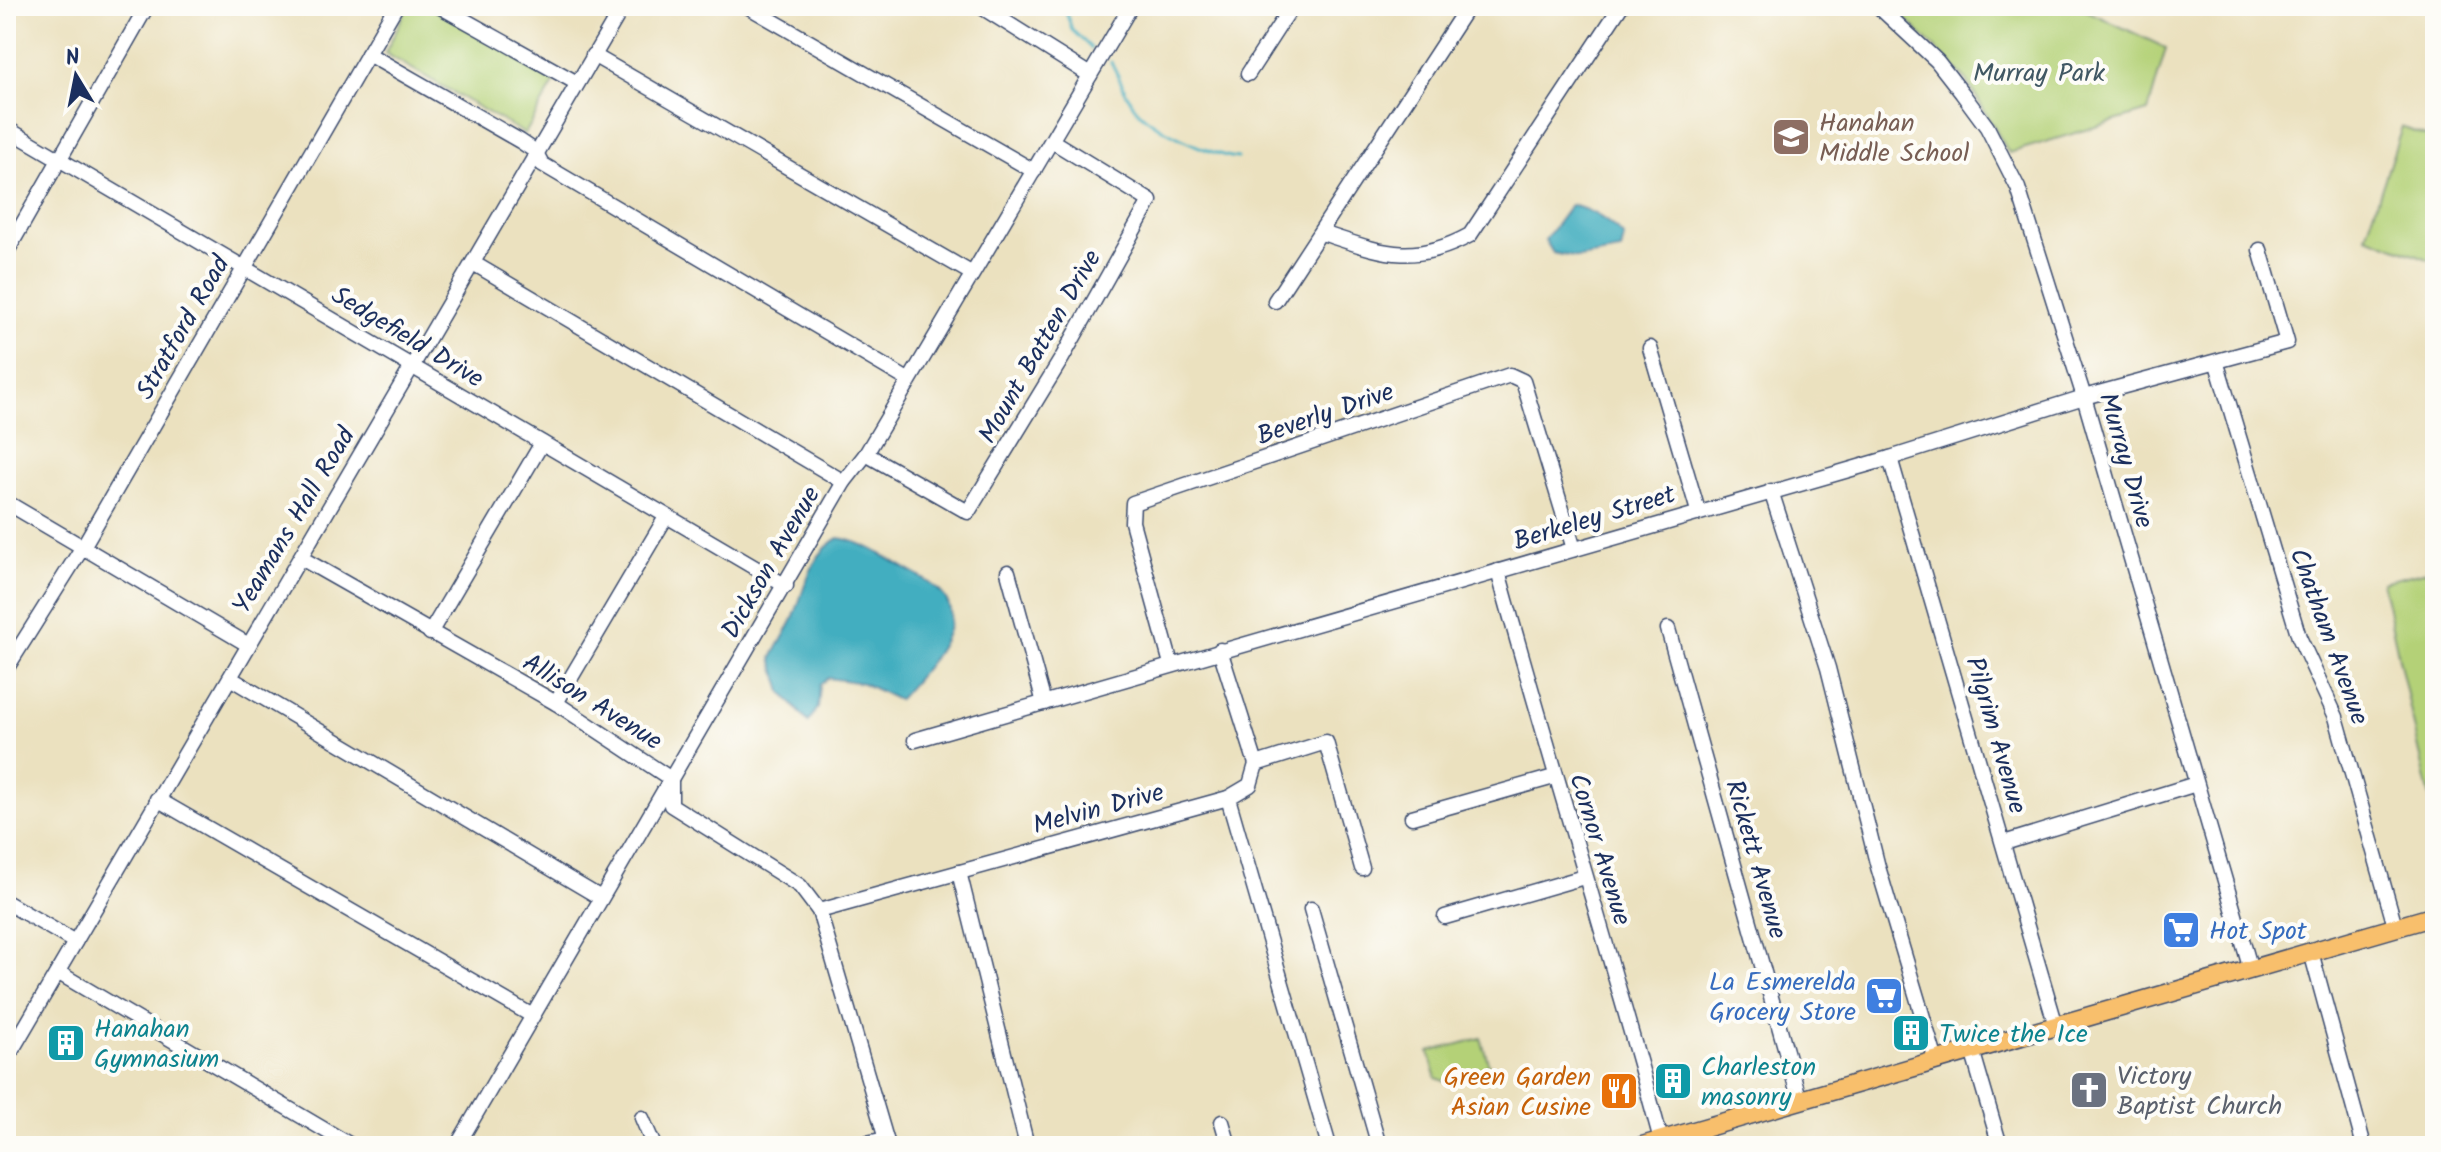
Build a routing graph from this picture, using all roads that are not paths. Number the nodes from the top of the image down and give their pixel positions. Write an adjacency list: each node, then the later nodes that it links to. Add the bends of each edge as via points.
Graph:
1 (147, 6): 20 (street)
2 (396, 6): 12 (street, Stratford Road)
3 (439, 6): 16 (street)
4 (623, 6): 13 (street, Yeamans Hall Road)
5 (747, 6): 21 (street)
6 (980, 6): 15 (street)
7 (1131, 6): 15 (street, Dickson Avenue)
8 (1292, 6): 14 (street)
9 (1468, 6): 22 (street)
10 (1621, 6): 22 (street, via 1470,235 1440,251 1391,255)
11 (1878, 6): 33 (street, Murray Drive, via 1937,61 1987,127 2018,188)
12 (368, 54): 19 (street); 26 (street, Stratford Road)
13 (593, 55): 16 (street, Yeamans Hall Road); 27 (street)
14 (1248, 74)
15 (1090, 75): 18 (street, Dickson Avenue)
16 (577, 83): 19 (street, Yeamans Hall Road)
17 (6, 128): 20 (street, Sedgefield Drive)
18 (1052, 141): 21 (street, Dickson Avenue); 35 (street, Mount Batten Drive, via 1150,201 1062,358 968,512)
19 (535, 151): 25 (street, Yeamans Hall Road); 32 (street, via 542,164)
20 (61, 160): 24 (street); 26 (street, Sedgefield Drive)
21 (1034, 171): 27 (street, Dickson Avenue)
22 (1322, 233): 28 (street)
23 (2260, 250): 30 (street, Berkeley Street, via 2287,342)
24 (6, 253)
25 (473, 263): 31 (street, Yeamans Hall Road); 37 (street)
26 (244, 266): 31 (street, Sedgefield Drive); 42 (street, Stratford Road)
27 (971, 273): 32 (street, Dickson Avenue)
28 (1275, 301)
29 (1650, 348): 40 (street)
30 (2217, 364): 33 (street, Berkeley Street); 75 (street, Chatham Avenue, via 2299,637 2336,717)
31 (411, 366): 34 (street, Sedgefield Drive); 44 (street, Yeamans Hall Road)
32 (908, 380): 35 (street, Dickson Avenue)
33 (2084, 397): 36 (street, Berkeley Street); 61 (street, Murray Drive)
34 (542, 443): 41 (street, Sedgefield Drive); 49 (street)
35 (866, 454): 37 (street, Dickson Avenue)
36 (1890, 458): 38 (street, Berkeley Street); 65 (street, Pilgrim Avenue)
37 (844, 482): 47 (street, Dickson Avenue)
38 (1771, 491): 40 (street, Berkeley Street); 85 (street, via 1828,668 1878,867)
39 (6, 502): 42 (street)
40 (1698, 511): 43 (street, Berkeley Street)
41 (666, 517): 47 (street, Sedgefield Drive); 55 (street)
42 (84, 545): 50 (street); 53 (street, Stratford Road)
43 (1574, 549): 45 (street, Berkeley Street); 52 (street, Beverly Drive, via 1523,381 1510,375 1133,503 1132,522)
44 (301, 558): 49 (street, Allison Avenue); 50 (street, Yeamans Hall Road)
45 (1498, 571): 51 (street, Berkeley Street); 59 (street, Cornor Avenue)
46 (1008, 572): 56 (street)
47 (786, 586): 60 (street, Dickson Avenue)
48 (1668, 629): 86 (street, Rickett Avenue)
49 (430, 633): 55 (street, Allison Avenue)
50 (247, 644): 54 (street, Yeamans Hall Road)
51 (1220, 650): 52 (street, Berkeley Street); 58 (street)
52 (1171, 664): 56 (street, Berkeley Street)
53 (6, 669)
54 (230, 678): 63 (street, Yeamans Hall Road); 69 (street)
55 (556, 703): 60 (street, Allison Avenue)
56 (1044, 703): 57 (street, Berkeley Street)
57 (915, 740)
58 (1256, 764): 62 (street, via 1250,785); 66 (street, via 1326,742)
59 (1554, 777): 64 (street); 68 (street, Cornor Avenue)
60 (671, 779): 69 (street, Dickson Avenue); 72 (street, Allison Avenue, via 671,805 800,886)
61 (2196, 784): 65 (street); 79 (street, Murray Drive)
62 (1228, 798): 67 (street, Melvin Drive); 97 (street)
63 (157, 799): 77 (street, Yeamans Hall Road); 81 (street)
64 (1412, 817)
65 (2004, 843): 82 (street, Pilgrim Avenue)
66 (1362, 868)
67 (959, 872): 72 (street, Melvin Drive); 95 (street)
68 (1584, 877): 74 (street); 89 (street, Cornor Avenue)
69 (601, 898): 81 (street, Dickson Avenue)
70 (6, 902): 77 (street)
71 (1311, 909): 98 (street)
72 (819, 911): 90 (street, Allison Avenue)
73 (2435, 916): 75 (main road); 76 (street)
74 (1445, 917)
75 (2395, 926): 78 (main road)
76 (2435, 930)
77 (75, 942): 80 (street, Yeamans Hall Road)
78 (2311, 952): 79 (main road); 101 (street)
79 (2251, 970): 82 (main road)
80 (59, 973): 84 (street, Yeamans Hall Road); 91 (street)
81 (531, 1015): 92 (street, Dickson Avenue)
82 (2056, 1026): 83 (main road)
83 (1972, 1050): 85 (main road); 100 (street)
84 (7, 1055)
85 (1936, 1061): 86 (main road)
86 (1800, 1101): 89 (main road)
87 (642, 1118): 93 (street)
88 (1222, 1122): 96 (street)
89 (1661, 1140): 99 (main road)
90 (887, 1142): 94 (street)
91 (352, 1146)
92 (457, 1146)
93 (654, 1146)
94 (852, 1146)
95 (1027, 1146)
96 (1229, 1146)
97 (1329, 1146)
98 (1379, 1146)
99 (1642, 1146)
100 (2000, 1146)
101 (2364, 1146)

